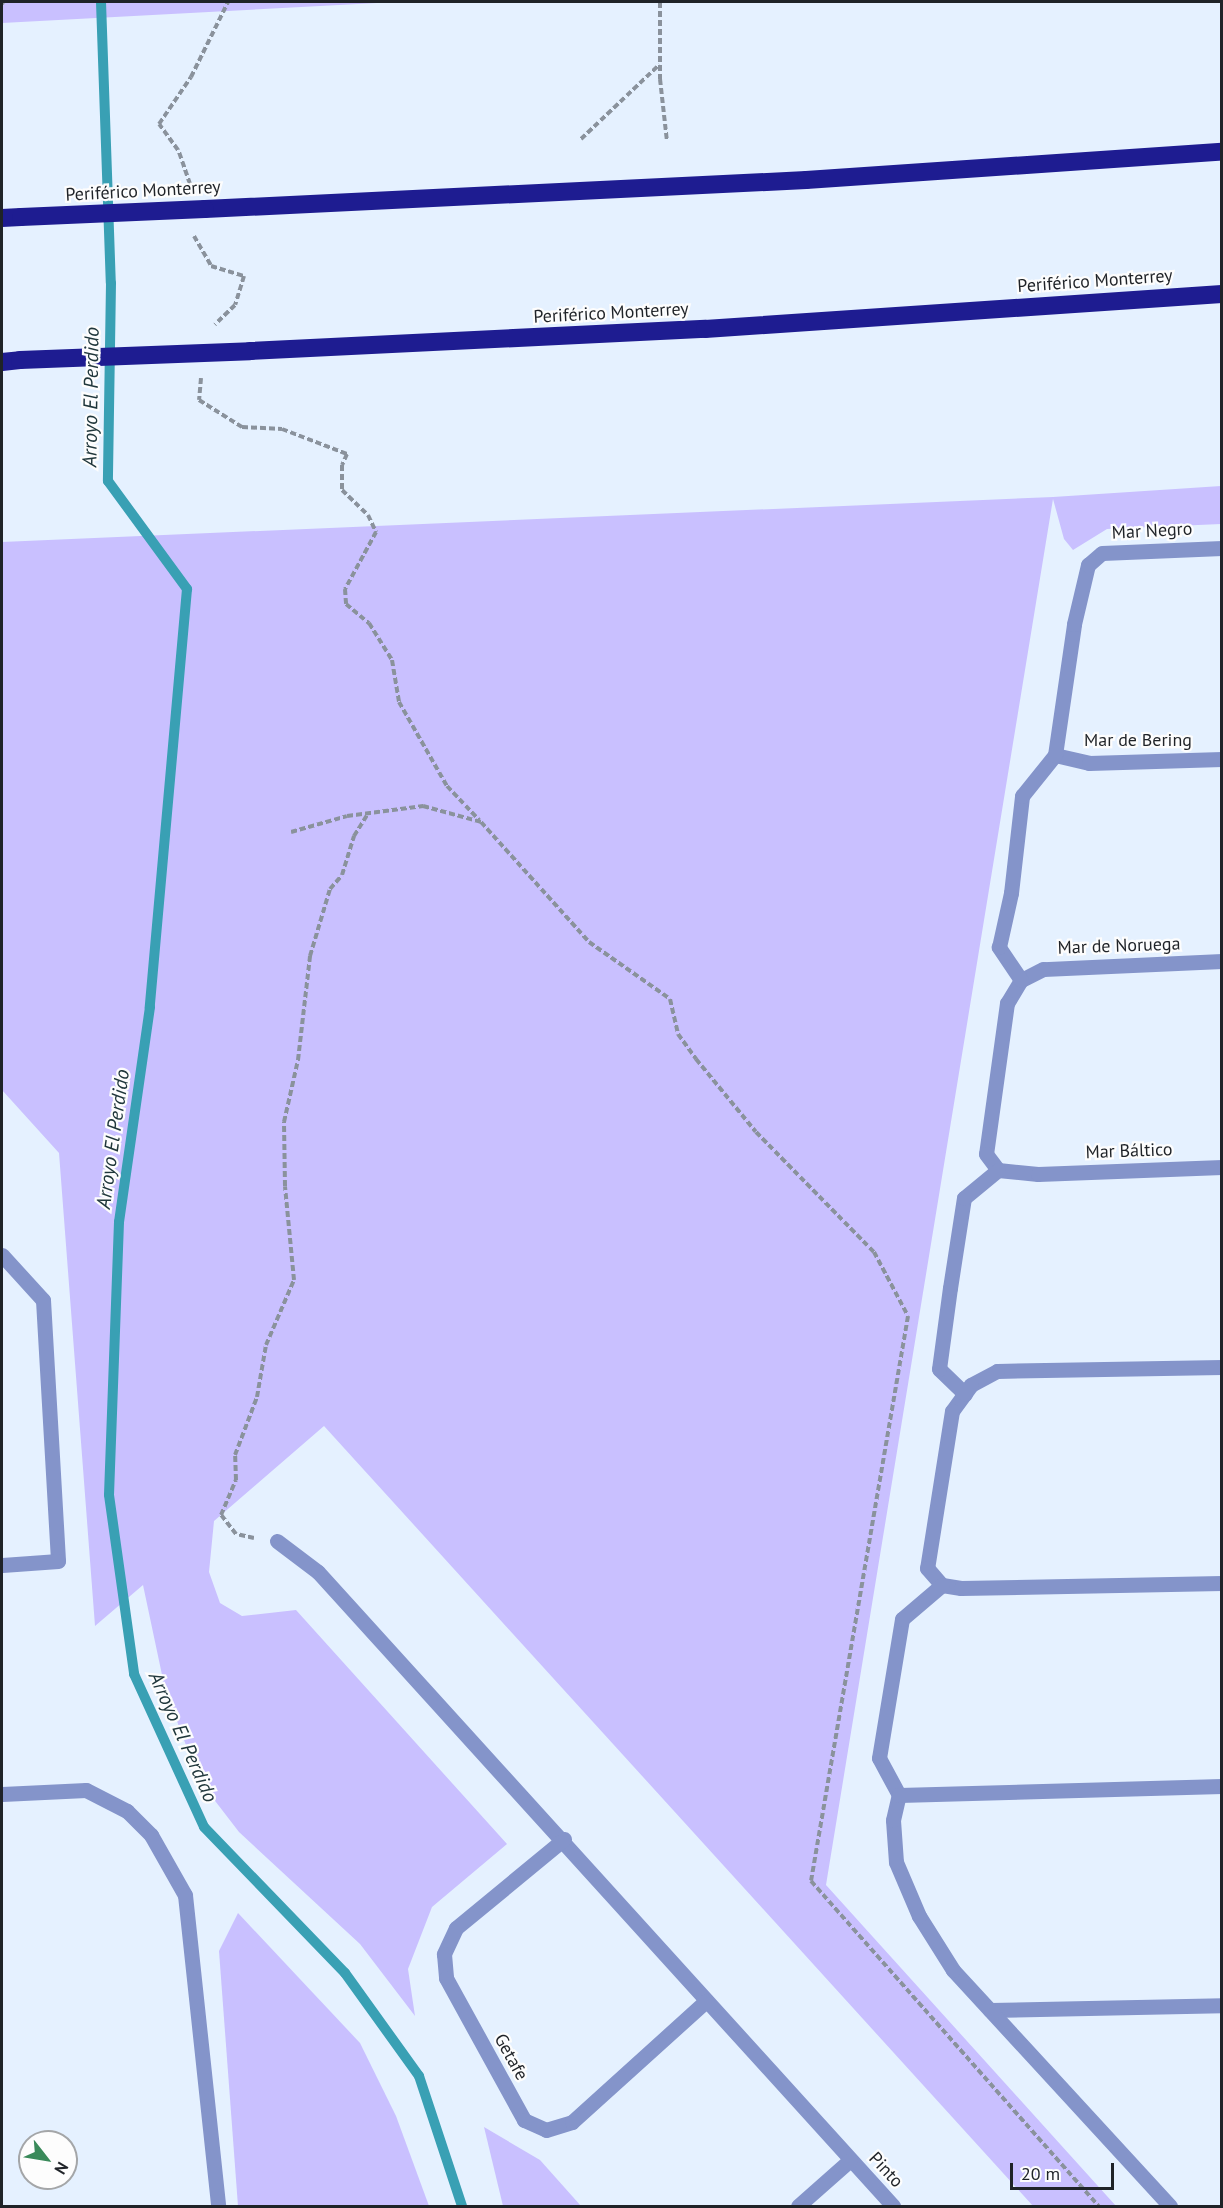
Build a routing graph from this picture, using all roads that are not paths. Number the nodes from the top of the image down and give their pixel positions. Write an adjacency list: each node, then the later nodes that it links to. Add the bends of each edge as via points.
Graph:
1 (1221, 152): 2 (highway, Periférico Monterrey, bridge, via 806,180)
2 (2, 218)
3 (1221, 294): 4 (highway, Periférico Monterrey, bridge, via 705,329)
4 (11, 361)
5 (1221, 548): 6 (street, Mar Negro, via 1102,553 1088,565 1074,624)
6 (1055, 755): 7 (street, Mar de Bering, via 1089,763); 9 (street, via 1023,796 1011,893 999,946)
7 (1221, 759)
8 (1221, 961): 9 (street, Mar de Noruega, via 1043,969)
9 (1022, 980): 11 (street, via 1007,1003 986,1154)
10 (1221, 1167): 11 (street, Mar Báltico, via 1038,1174)
11 (998, 1170): 14 (street, via 964,1198 950,1288 939,1369)
12 (2, 1255): 16 (street, via 43,1300 58,1561)
13 (1221, 1366): 14 (street, via 997,1371 971,1385)
14 (965, 1394): 18 (street, via 952,1411 927,1568)
15 (277, 1541): 22 (street, Pinto, via 318,1572)
16 (2, 1565)
17 (1221, 1583): 18 (street, via 961,1588)
18 (942, 1585): 21 (street, via 902,1619 879,1758)
19 (1221, 1786): 21 (street)
20 (2, 1794): 27 (street, via 86,1790 127,1811 151,1835 185,1895)
21 (899, 1795): 25 (street, via 894,1820 896,1862 953,1970)
22 (564, 1839): 23 (street, Pinto); 23 (street, Getafe, via 456,1928 444,1954 446,1978 524,2120 546,2130 572,2122)
23 (706, 2001): 26 (street, Pinto)
24 (1221, 2005): 25 (street)
25 (990, 2010): 30 (street)
26 (850, 2160): 28 (street); 29 (street, Pinto)
27 (218, 2206)
28 (798, 2206)
29 (893, 2206)
30 (1170, 2206)

